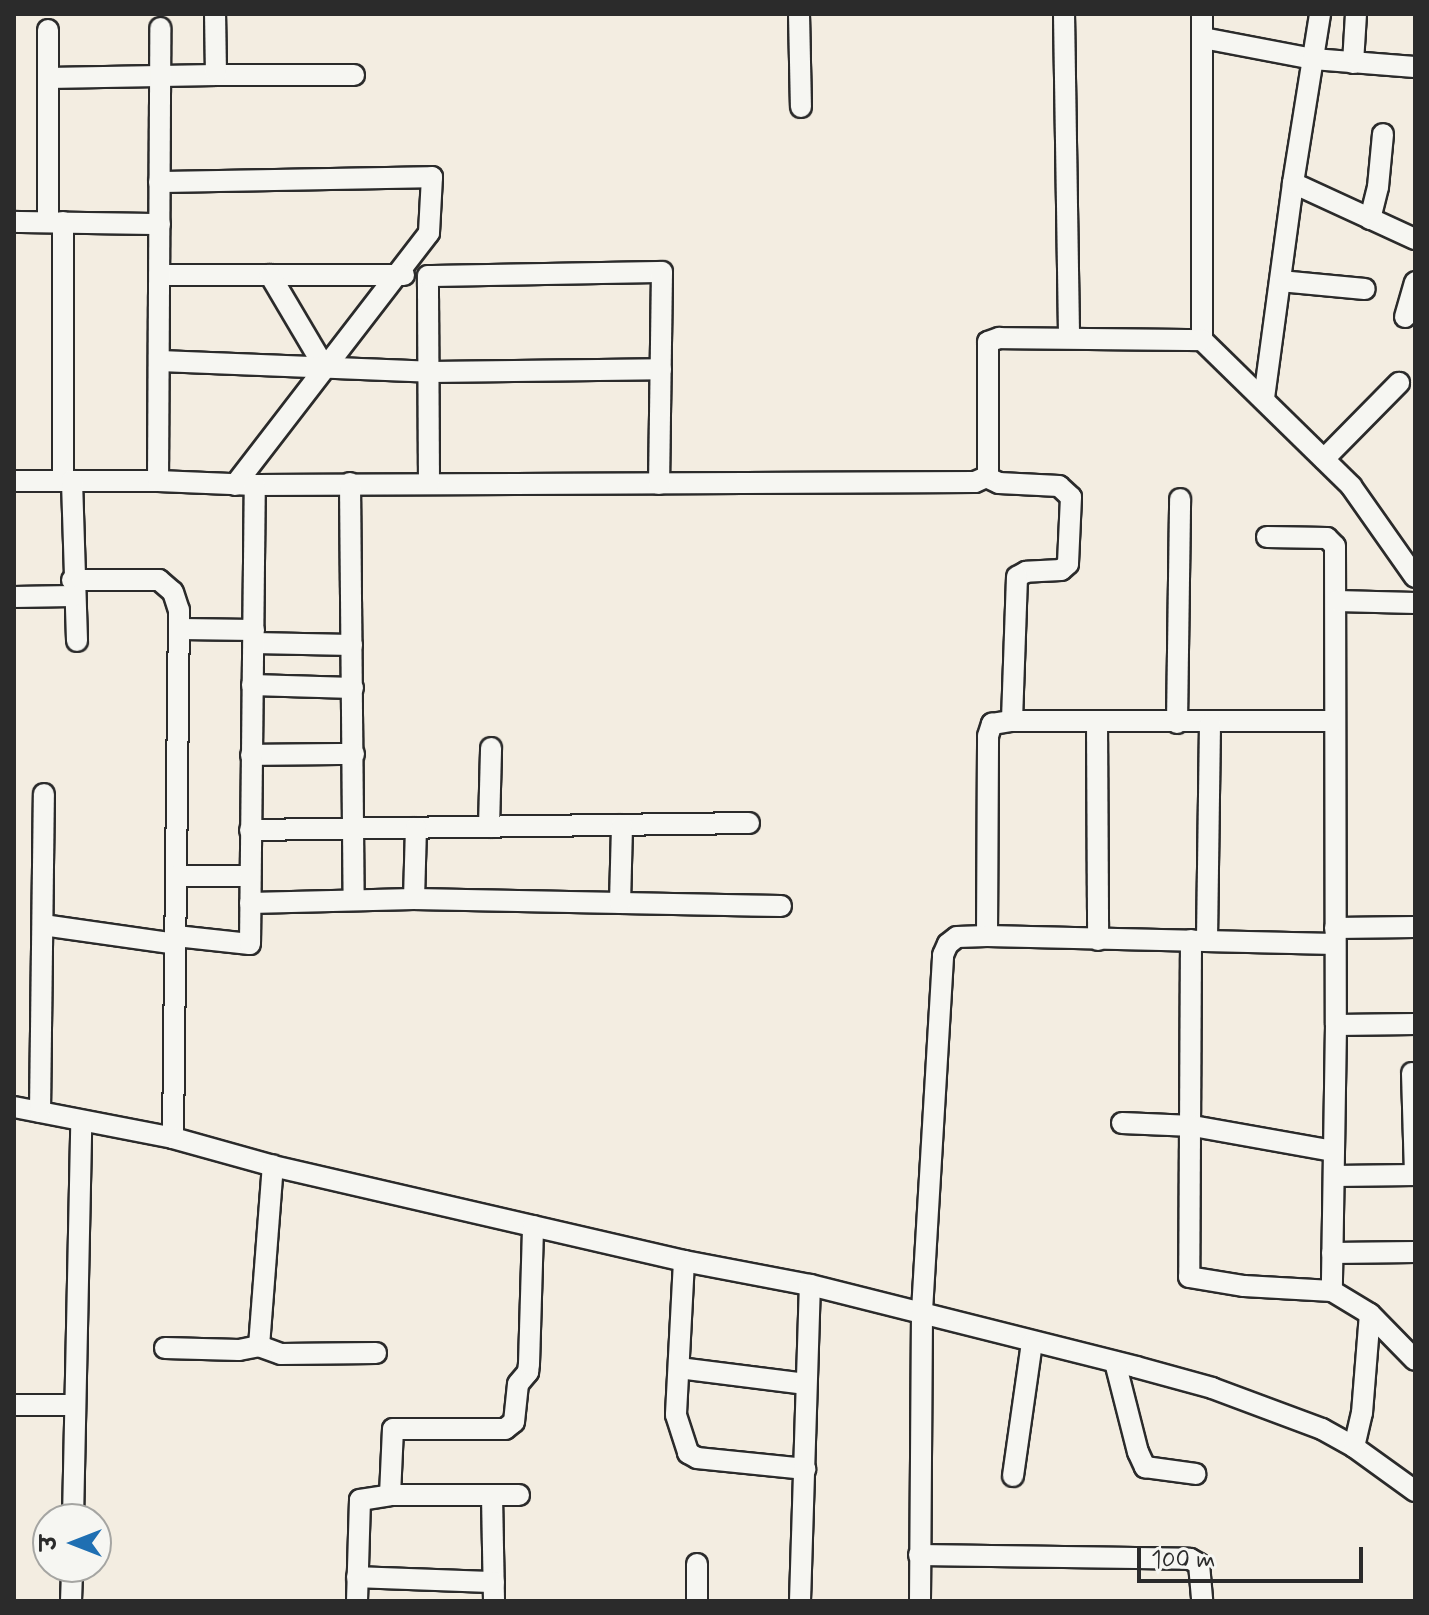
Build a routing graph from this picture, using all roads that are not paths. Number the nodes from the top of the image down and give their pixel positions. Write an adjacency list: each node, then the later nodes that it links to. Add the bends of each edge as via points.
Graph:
1 (215, 14): 13 (street)
2 (799, 14): 17 (street)
3 (1064, 14): 34 (street)
4 (1202, 14): 9 (street)
5 (1320, 14): 10 (street)
6 (1356, 14): 11 (street)
7 (160, 28): 15 (street)
8 (48, 30): 16 (street)
9 (1203, 38): 10 (street); 35 (street)
10 (1313, 59): 11 (street); 20 (street)
11 (1353, 63): 12 (street)
12 (1415, 67)
13 (216, 75): 14 (street); 15 (street)
14 (354, 75)
15 (161, 76): 16 (street); 19 (street)
16 (48, 78): 23 (street)
17 (801, 107)
18 (1383, 134): 21 (street)
19 (159, 182): 24 (street); 28 (street, via 432,177 429,233)
20 (1293, 183): 21 (street); 30 (street)
21 (1370, 219): 25 (street)
22 (14, 222): 23 (street)
23 (55, 222): 24 (street); 45 (street)
24 (160, 224): 26 (street)
25 (1415, 239)
26 (160, 275): 27 (street); 36 (street)
27 (270, 275): 28 (street); 37 (street)
28 (397, 275): 29 (street); 37 (street)
29 (428, 276): 38 (street, via 662,272); 39 (street)
30 (1280, 281): 32 (street); 41 (street)
31 (1415, 282): 33 (street)
32 (1365, 289)
33 (1405, 317)
34 (1069, 338): 35 (street); 43 (street, via 988,342)
35 (1202, 340): 41 (street)
36 (160, 361): 37 (street); 46 (street)
37 (325, 368): 39 (street); 50 (street)
38 (661, 369): 39 (street); 49 (street)
39 (430, 372): 48 (street)
40 (1399, 383): 42 (street)
41 (1264, 398): 42 (street)
42 (1324, 459): 53 (street, via 1366,504)
43 (986, 477): 49 (street, via 919,485); 64 (street, via 999,483 1059,486 1071,497 1068,564 1061,570 1017,577)
44 (14, 481): 45 (street)
45 (68, 481): 46 (street); 54 (street)
46 (158, 481): 50 (street)
47 (350, 483): 48 (street); 50 (street); 61 (street)
48 (429, 483): 49 (street)
49 (659, 484)
50 (245, 485): 59 (street)
51 (1180, 499): 67 (street)
52 (1267, 537): 56 (street, via 1331,539)
53 (1415, 577)
54 (73, 588): 55 (street); 58 (street, via 149,579 165,582 179,610); 60 (street)
55 (14, 597)
56 (1337, 601): 57 (street); 65 (street)
57 (1415, 603)
58 (181, 629): 59 (street); 79 (street)
59 (254, 636): 61 (street); 62 (street)
60 (77, 641)
61 (352, 645): 63 (street)
62 (252, 685): 63 (street); 71 (street)
63 (353, 688): 70 (street)
64 (1012, 721): 66 (street); 88 (street, via 988,728)
65 (1333, 721): 68 (street); 89 (street)
66 (1097, 723): 67 (street); 91 (street)
67 (1177, 723): 68 (street)
68 (1210, 723): 92 (street)
69 (491, 748): 75 (street)
70 (354, 754): 71 (street); 77 (street)
71 (251, 755): 78 (street)
72 (44, 794): 86 (street)
73 (749, 823): 74 (street)
74 (622, 825): 75 (street); 84 (street)
75 (489, 827): 76 (street)
76 (416, 828): 77 (street); 81 (street)
77 (355, 829): 78 (street); 82 (street)
78 (250, 830): 80 (street)
79 (177, 876): 80 (street); 90 (street)
80 (249, 876): 83 (street)
81 (414, 899): 82 (street); 84 (street)
82 (354, 900): 83 (street)
83 (250, 903): 90 (street, via 250,944)
84 (620, 903): 85 (street)
85 (781, 906)
86 (43, 925): 90 (street); 97 (street)
87 (1415, 927): 89 (street)
88 (987, 936): 91 (street); 112 (street, via 953,939 943,955)
89 (1335, 936): 92 (street); 94 (street)
90 (176, 940): 101 (street)
91 (1098, 940): 92 (street)
92 (1199, 940): 100 (street)
93 (1415, 1024): 94 (street)
94 (1336, 1025): 102 (street)
95 (1412, 1073): 104 (street)
96 (14, 1107): 97 (street)
97 (40, 1112): 98 (street)
98 (81, 1122): 101 (street); 123 (street)
99 (1122, 1123): 100 (street)
100 (1193, 1126): 102 (street); 111 (street, via 1189,1277)
101 (173, 1138): 103 (street)
102 (1334, 1151): 105 (street)
103 (273, 1166): 106 (street); 115 (street)
104 (1415, 1175): 105 (street)
105 (1334, 1176): 108 (street)
106 (533, 1226): 109 (street); 129 (street, via 529,1364 518,1384 514,1422 505,1429 393,1429)
107 (1415, 1252): 108 (street)
108 (1332, 1253): 111 (street)
109 (684, 1261): 110 (street); 120 (street)
110 (810, 1285): 112 (street); 121 (street)
111 (1332, 1291): 113 (street)
112 (922, 1311): 114 (street); 133 (street)
113 (1370, 1314): 118 (street); 124 (street)
114 (1032, 1343): 119 (street); 127 (street)
115 (259, 1346): 116 (street); 117 (street, via 281,1354)
116 (165, 1348)
117 (376, 1353)
118 (1415, 1360)
119 (1115, 1362): 124 (street, via 1212,1388 1322,1429); 126 (street, via 1145,1467)
120 (679, 1368): 121 (street); 125 (street, via 677,1427 691,1457)
121 (806, 1384): 125 (street)
122 (14, 1405): 123 (street)
123 (75, 1405): 132 (street)
124 (1354, 1447): 128 (street)
125 (805, 1469): 139 (street)
126 (1196, 1474)
127 (1013, 1476)
128 (1415, 1491)
129 (390, 1495): 131 (street); 135 (street, via 360,1500)
130 (519, 1495): 131 (street)
131 (492, 1496): 136 (street)
132 (73, 1503)
133 (919, 1555): 140 (street); 141 (street, via 1190,1559 1199,1564)
134 (697, 1564): 138 (street)
135 (357, 1577): 136 (street); 137 (street)
136 (494, 1591)
137 (357, 1601)
138 (697, 1601)
139 (800, 1601)
140 (920, 1601)
141 (1202, 1601)

